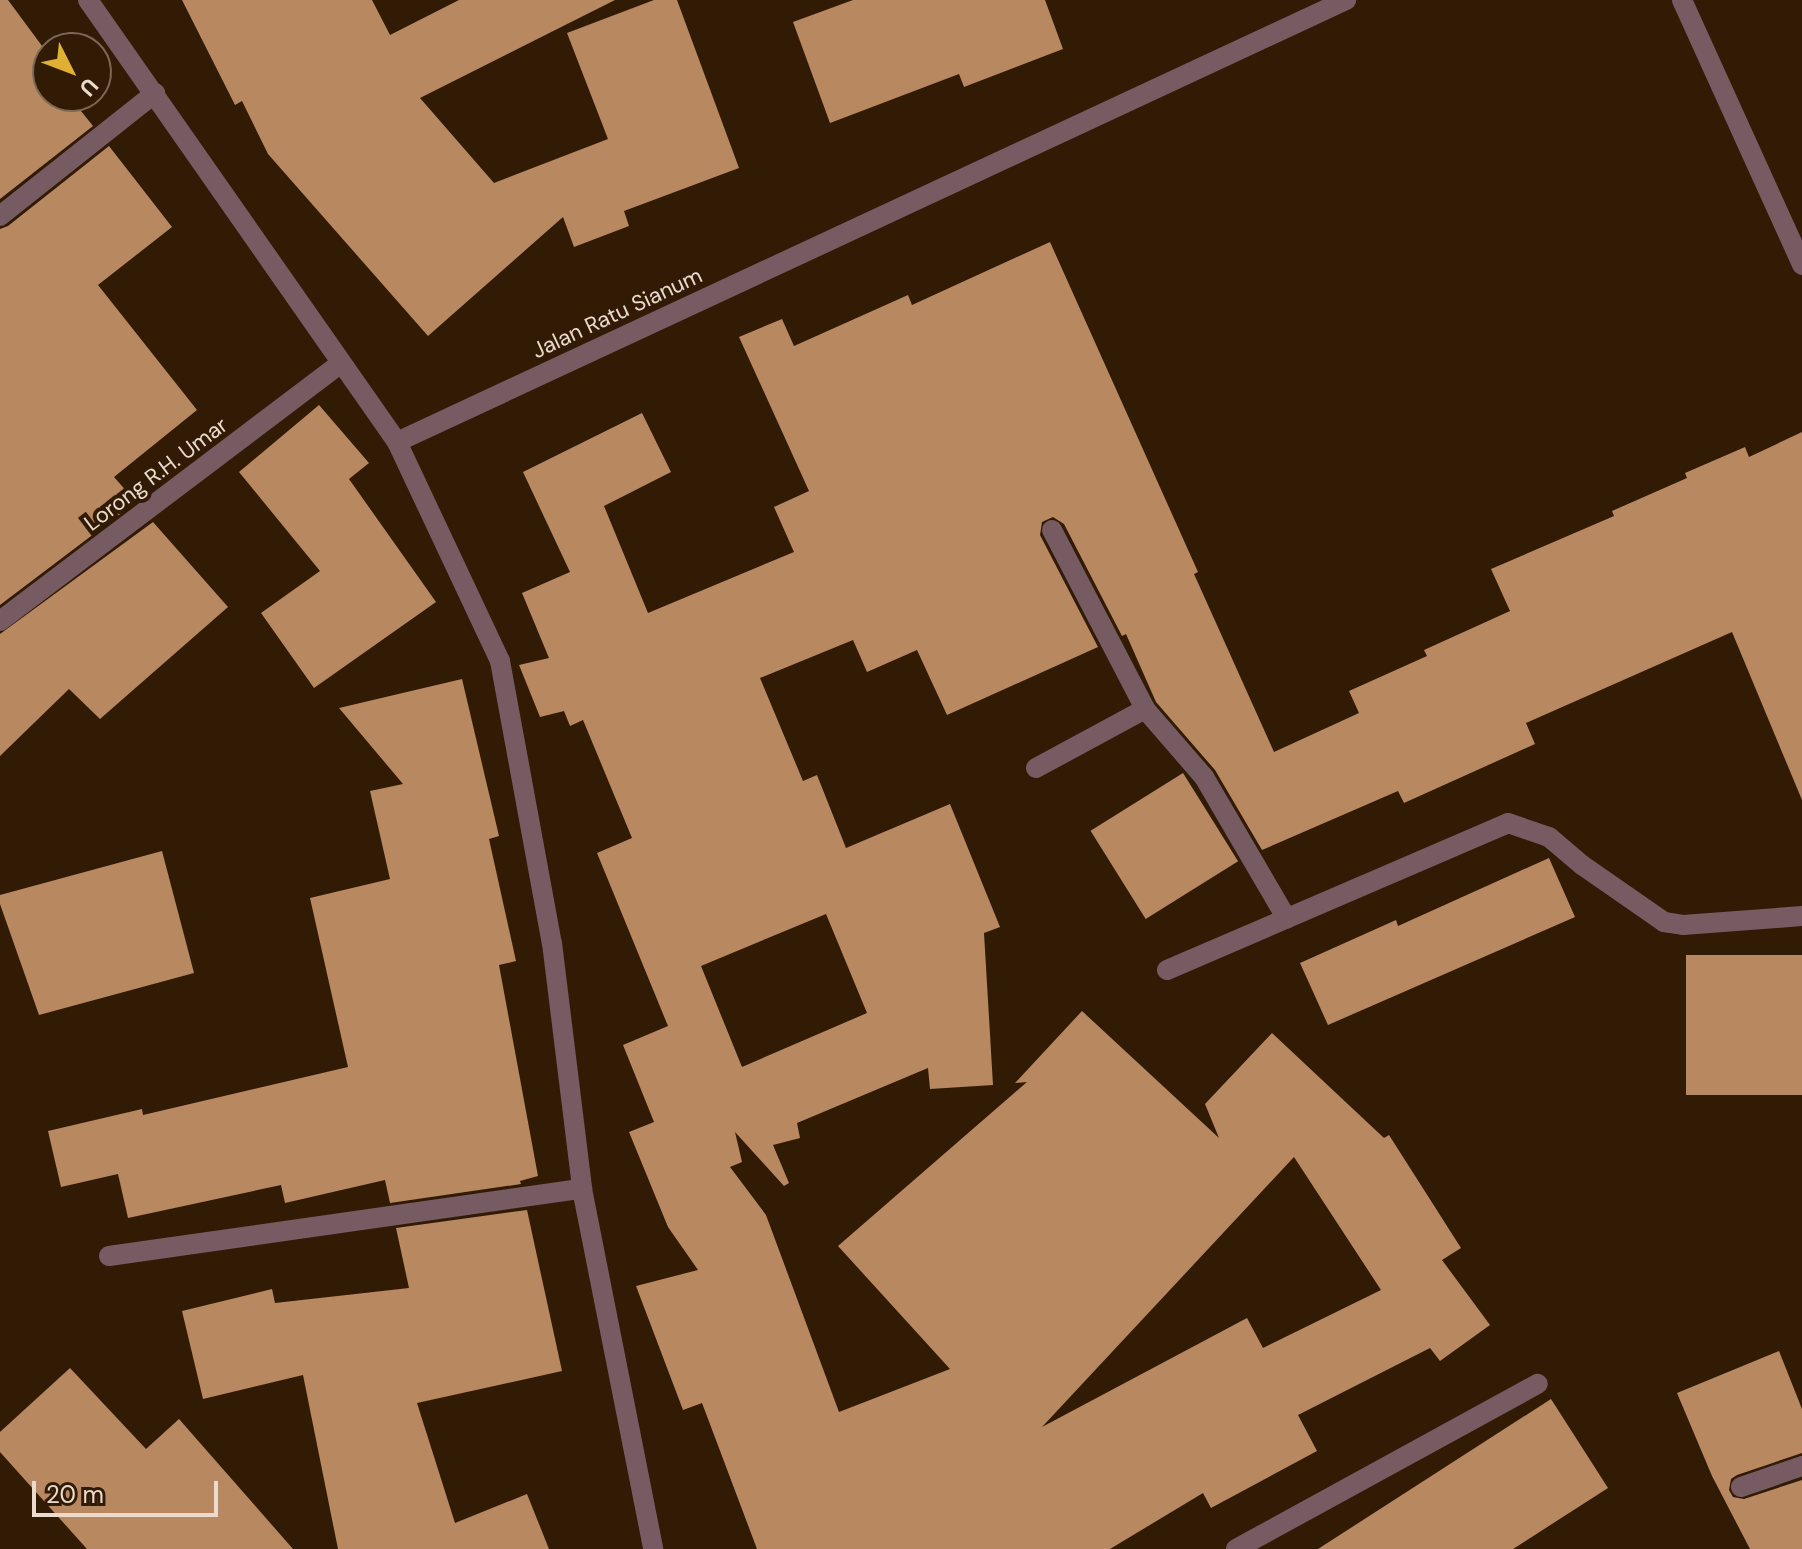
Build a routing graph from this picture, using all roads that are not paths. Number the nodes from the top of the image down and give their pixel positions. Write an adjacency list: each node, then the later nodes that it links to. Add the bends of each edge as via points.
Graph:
1 (90, 0): 4 (street)
2 (1346, 0): 8 (street, Jalan Ratu Sianum)
3 (1682, 0): 6 (street)
4 (155, 93): 5 (street); 7 (street)
5 (0, 216)
6 (1802, 265)
7 (340, 364): 8 (street); 10 (street, Lorong R.H. Umar)
8 (397, 442): 16 (street, via 500,661 552,943)
9 (1052, 530): 11 (street)
10 (0, 621)
11 (1145, 709): 12 (street); 14 (street, via 1204,777)
12 (1036, 768)
13 (1802, 916): 14 (street, via 1664,922 1549,837 1508,823)
14 (1287, 919): 15 (street)
15 (1167, 970)
16 (582, 1189): 17 (street); 21 (street)
17 (109, 1256)
18 (1538, 1384): 22 (street)
19 (1802, 1466): 20 (street)
20 (1741, 1487)
21 (653, 1549)
22 (1236, 1549)

